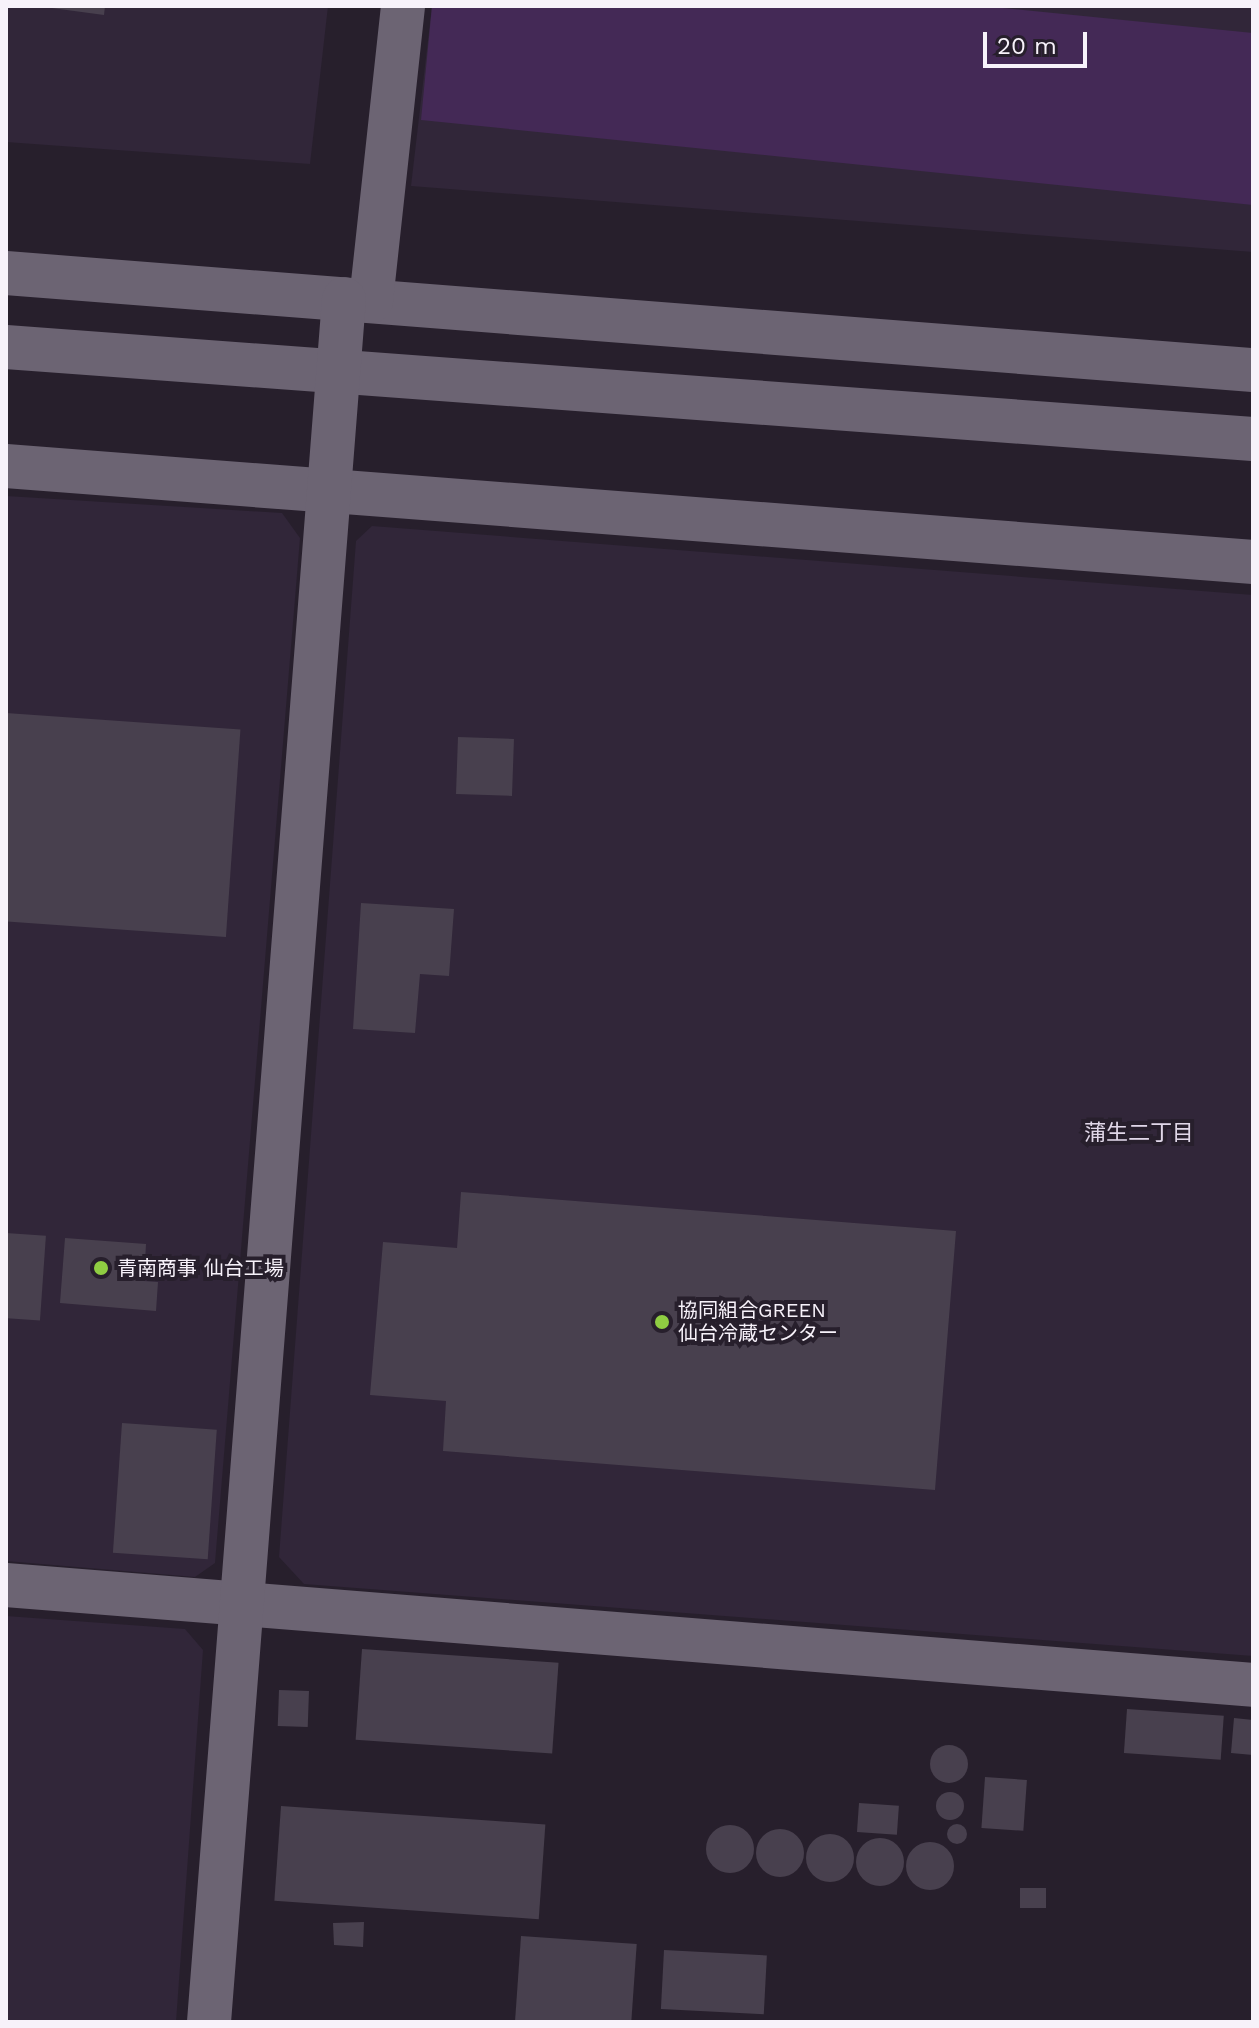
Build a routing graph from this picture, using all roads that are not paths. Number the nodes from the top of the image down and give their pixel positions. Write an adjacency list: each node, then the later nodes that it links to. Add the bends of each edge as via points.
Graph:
1 (403, 6): 3 (street)
2 (6, 273): 3 (street)
3 (358, 300): 5 (street); 6 (street)
4 (6, 347): 6 (street)
5 (1253, 370)
6 (338, 374): 7 (street); 9 (street)
7 (1253, 439)
8 (6, 466): 9 (street)
9 (331, 491): 10 (street); 12 (street)
10 (1253, 562)
11 (6, 1585): 12 (street)
12 (245, 1605): 13 (street); 14 (street)
13 (1253, 1685)
14 (209, 2022)

